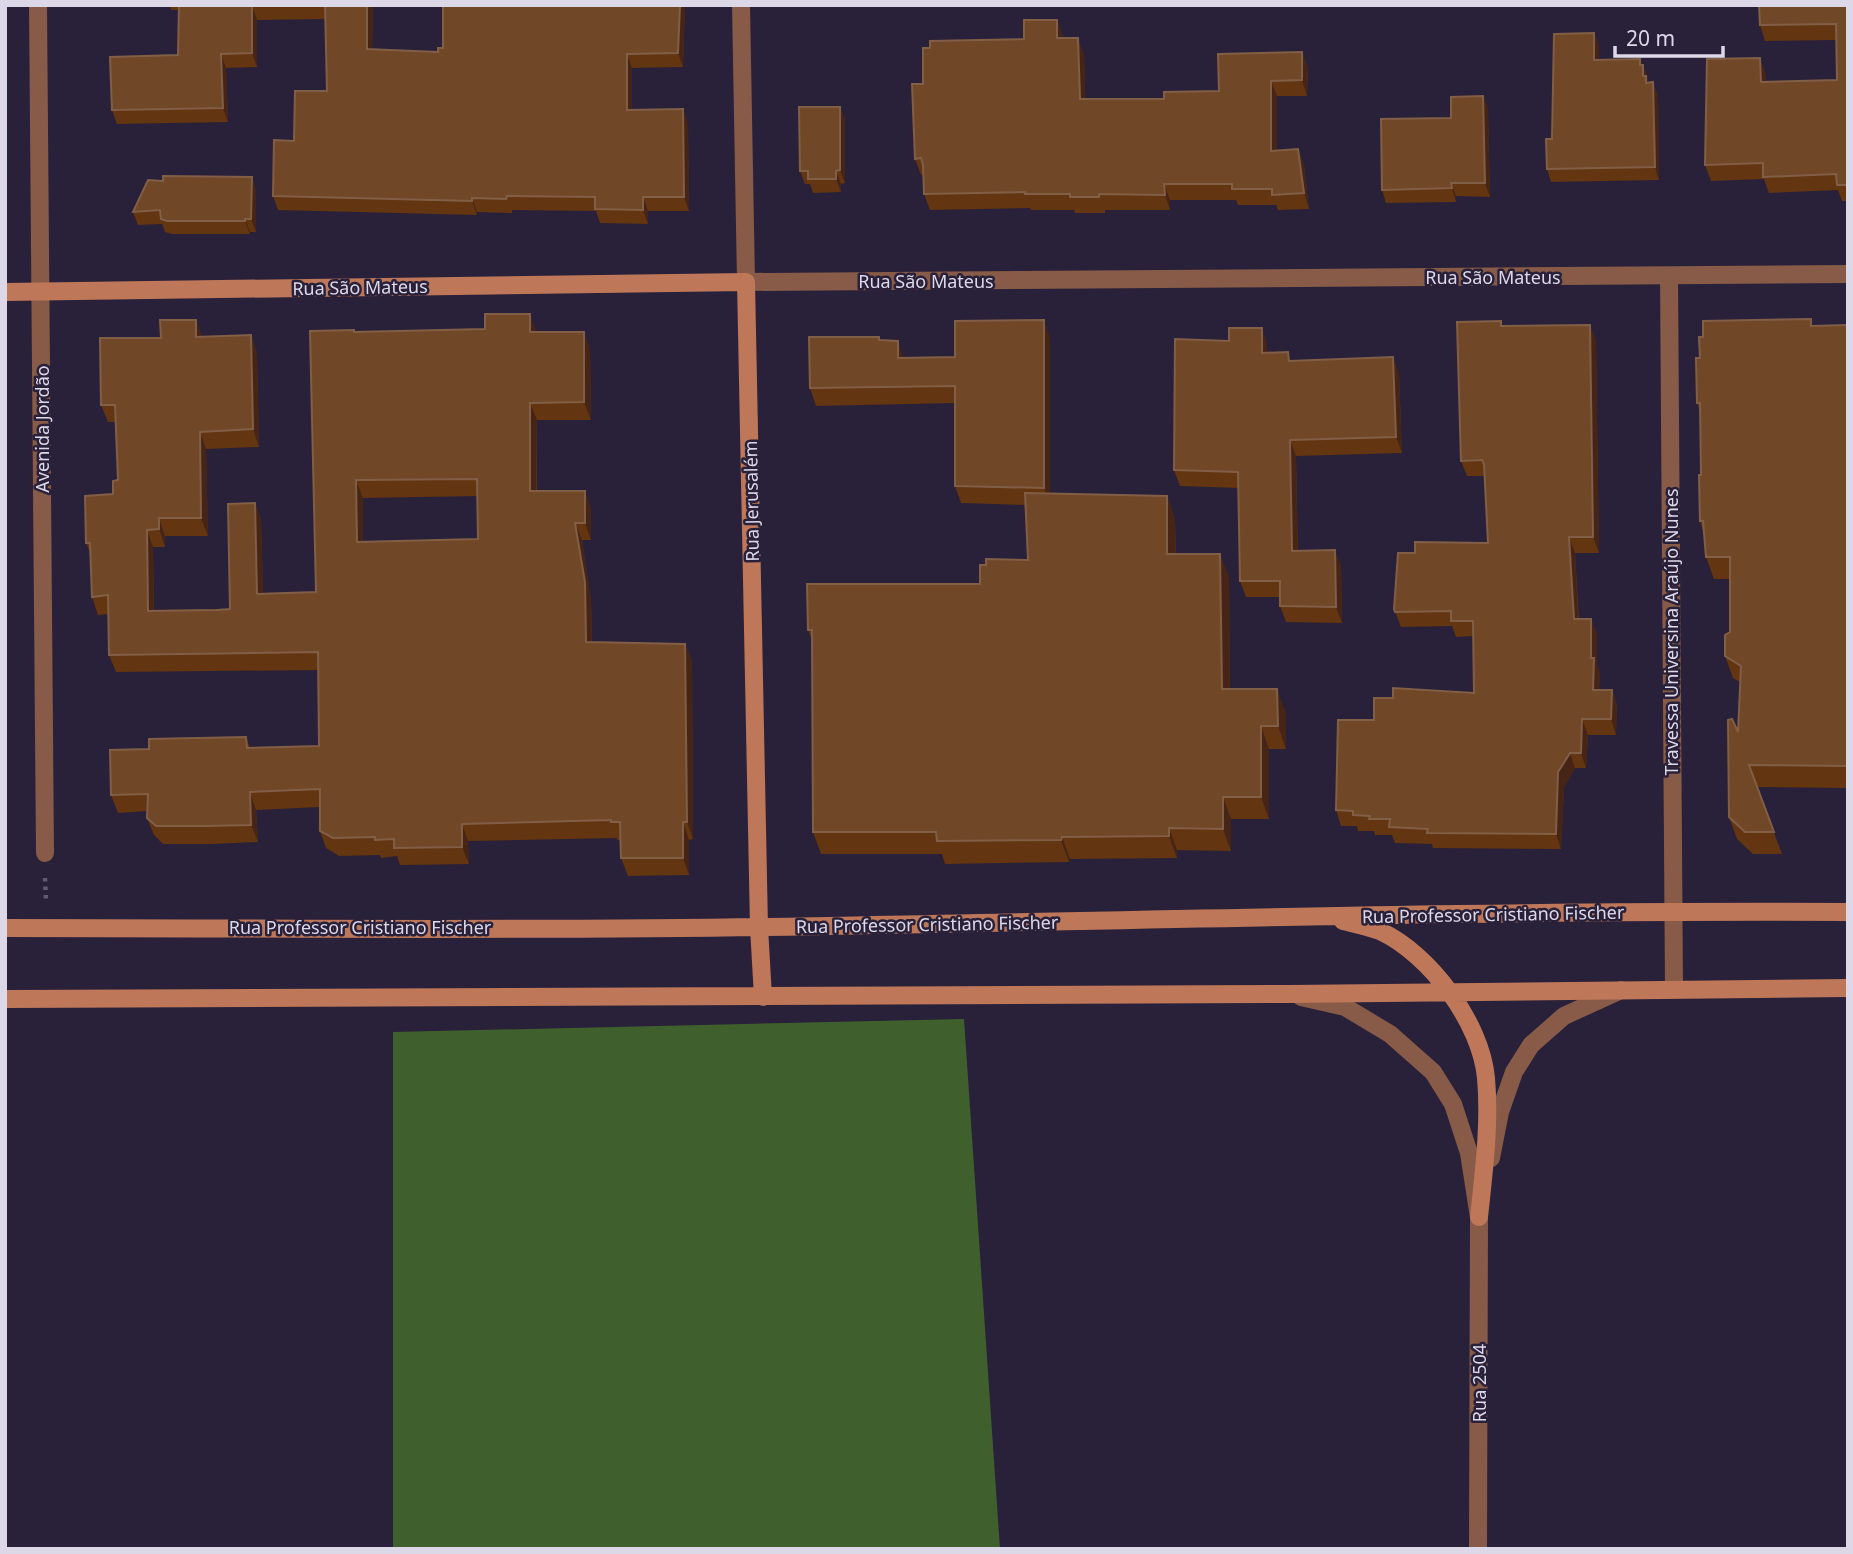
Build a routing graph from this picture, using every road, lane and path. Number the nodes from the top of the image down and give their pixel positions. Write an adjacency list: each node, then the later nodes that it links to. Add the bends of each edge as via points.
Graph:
1 (38, 5): 7 (street, Avenida Jordão)
2 (741, 5): 5 (street, Rua Jerusalém)
3 (1848, 274): 4 (street, Rua São Mateus)
4 (1669, 276): 5 (street, Rua São Mateus); 9 (street, Travessa Universina Araújo Nunes)
5 (746, 282): 7 (main road, Rua São Mateus); 12 (main road, Rua Jerusalém)
6 (5, 292): 7 (main road, Rua São Mateus)
7 (41, 292): 8 (street, Avenida Jordão)
8 (45, 853)
9 (1673, 911): 10 (main road, Rua Professor Cristiano Fischer); 11 (main road, Rua Professor Cristiano Fischer); 14 (street, Travessa Universina Araújo Nunes)
10 (1848, 912)
11 (1325, 916): 12 (main road, Rua Professor Cristiano Fischer); 17 (main road, via 1380,932 1418,957)
12 (759, 927): 13 (main road, Rua Professor Cristiano Fischer); 19 (main road, Rua Jerusalém)
13 (5, 928)
14 (1674, 988): 15 (main road); 16 (main road)
15 (1848, 988)
16 (1622, 989): 17 (main road); 21 (street, Rua 2504, via 1564,1016 1531,1045 1514,1072 1500,1112)
17 (1450, 993): 18 (main road); 21 (main road, via 1475,1038 1486,1075 1487,1135)
18 (1288, 994): 19 (main road); 21 (street, Rua 2504, via 1345,1007 1390,1034 1433,1072 1453,1104 1469,1153)
19 (763, 997): 20 (main road)
20 (5, 999)
21 (1479, 1217): 22 (street, Rua 2504)
22 (1478, 1549)

